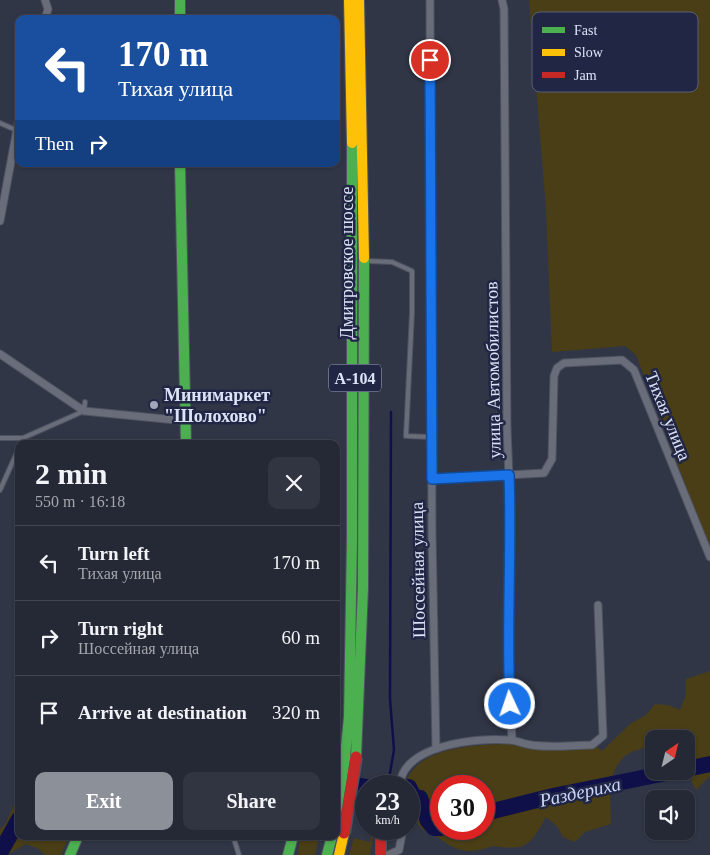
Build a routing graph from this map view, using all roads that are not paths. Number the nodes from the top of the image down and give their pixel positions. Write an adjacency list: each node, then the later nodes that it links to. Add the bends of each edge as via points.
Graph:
1 (45, 0): 7 (street)
2 (180, 0): 8 (main road)
3 (349, 0): 31 (main road, Дмитровское шоссе / А-104, via 355,442)
4 (359, 0): 14 (main road, Дмитровское шоссе / А-104)
5 (430, 0): 19 (street, Шоссейная улица)
6 (502, 0): 24 (street, улица Автомобилистов)
7 (46, 15)
8 (180, 15)
9 (0, 123): 10 (lane)
10 (15, 130)
11 (15, 136): 13 (street)
12 (180, 167): 18 (main road)
13 (0, 220)
14 (365, 261): 19 (lane, via 392,262 412,271 406,436); 31 (main road, Дмитровское шоссе / А-104, via 363,582)
15 (0, 354): 17 (street)
16 (85, 402): 17 (lane)
17 (84, 411): 18 (street); 21 (lane)
18 (186, 421): 22 (main road)
19 (431, 437): 25 (street, Шоссейная улица)
20 (0, 438): 21 (lane)
21 (23, 438)
22 (186, 440)
23 (15, 457): 26 (lane)
24 (509, 475): 25 (street, Тихая улица); 27 (street, Тихая улица, via 544,473 549,467 557,368 564,363 622,360 634,370); 29 (street, улица Автомобилистов, via 508,652)
25 (432, 479): 30 (street, Шоссейная улица)
26 (0, 490)
27 (710, 557)
28 (598, 605): 29 (street, via 603,736 592,745 531,745)
29 (512, 740): 30 (street, via 455,743)
30 (436, 749): 32 (street, via 414,760)
31 (350, 756): 33 (main road, Дмитровское шоссе / А-104, bridge); 46 (main road, Дмитровское шоссе / А-104, bridge, via 344,833)
32 (402, 775)
33 (340, 795)
34 (340, 799): 35 (main road)
35 (355, 802)
36 (76, 840): 42 (main road)
37 (234, 840): 43 (lane)
38 (292, 840): 44 (main road)
39 (331, 840): 45 (main road)
40 (381, 840): 47 (main road)
41 (401, 840): 48 (street, via 399,850)
42 (70, 855)
43 (238, 855)
44 (288, 855)
45 (327, 855)
46 (339, 855)
47 (381, 855)
48 (388, 855)

